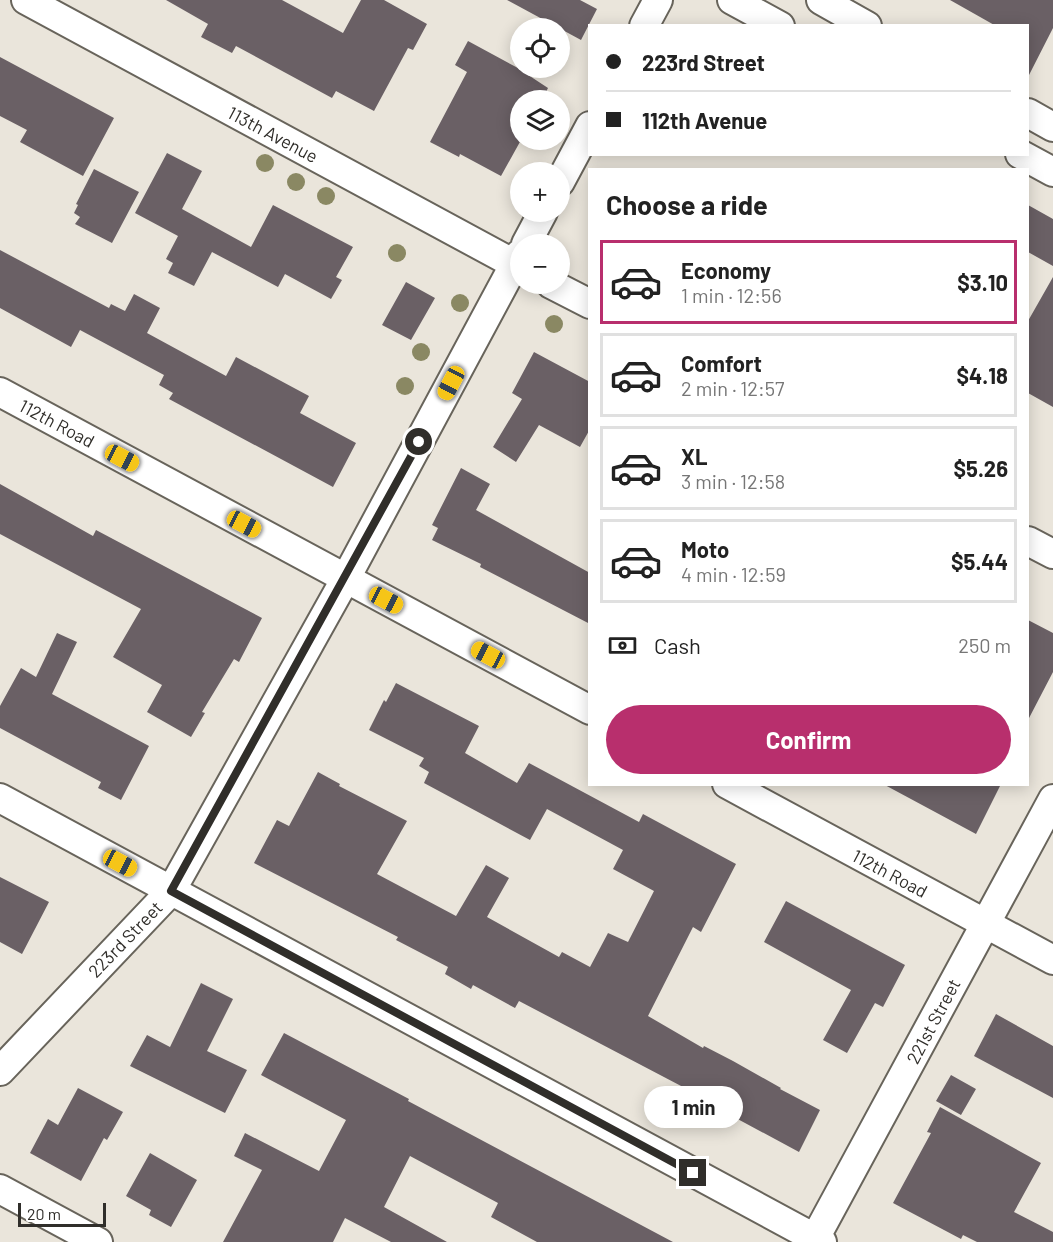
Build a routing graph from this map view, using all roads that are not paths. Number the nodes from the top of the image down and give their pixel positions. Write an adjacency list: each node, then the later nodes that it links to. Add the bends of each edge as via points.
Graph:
1 (26, 0): 14 (street, 113th Avenue)
2 (658, 0): 5 (street)
3 (732, 0): 6 (street)
4 (821, 0): 7 (street)
5 (645, 24)
6 (776, 24)
7 (863, 24)
8 (1029, 114): 9 (street)
9 (1053, 127)
10 (588, 130): 12 (street)
11 (1024, 156): 13 (street)
12 (570, 163)
13 (1053, 172)
14 (510, 253)
15 (510, 276): 21 (street, 223rd Street)
16 (570, 294): 17 (street)
17 (588, 303)
18 (0, 392): 21 (street, 112th Road)
19 (1029, 542): 20 (street)
20 (1053, 554)
21 (346, 578): 22 (street, 112th Road); 26 (street, 223rd Street)
22 (588, 709)
23 (731, 786): 27 (street, 112th Road)
24 (0, 798): 26 (street)
25 (1053, 799): 27 (street, 221st Street)
26 (171, 891): 29 (street, 223rd Street); 31 (street)
27 (986, 924): 28 (street, 112th Road); 31 (street, 221st Street)
28 (1053, 960)
29 (0, 1071)
30 (0, 1189): 32 (street)
31 (817, 1241)
32 (98, 1242)

